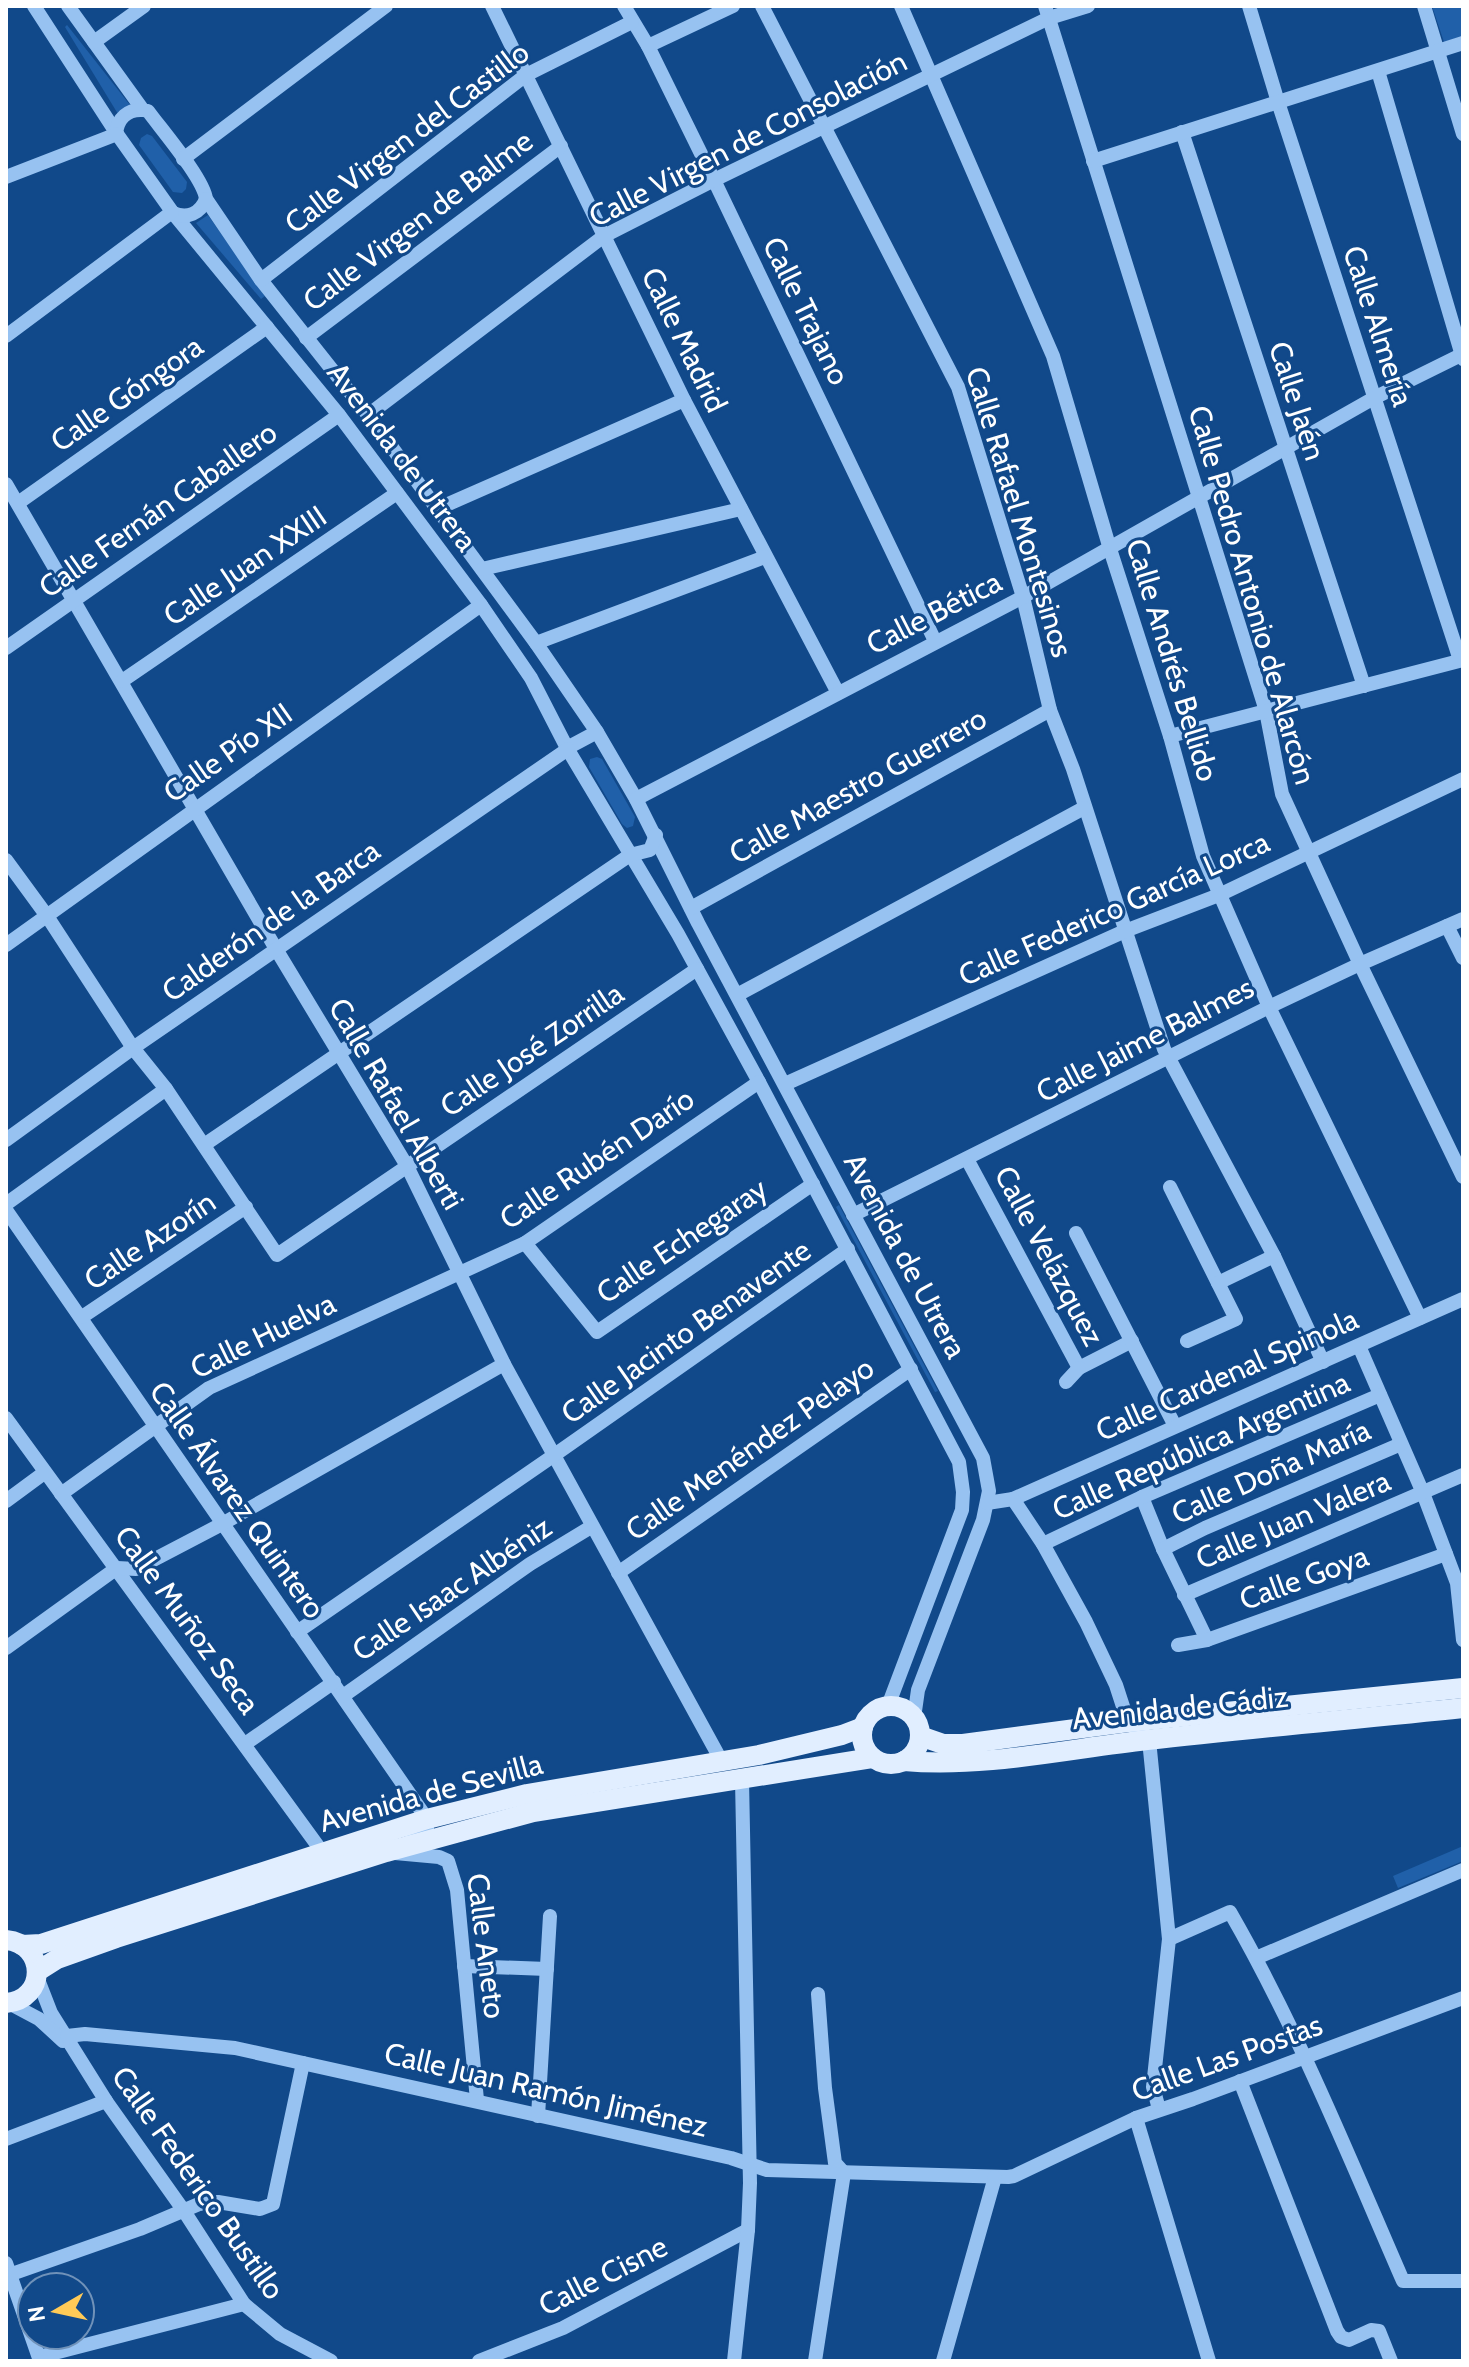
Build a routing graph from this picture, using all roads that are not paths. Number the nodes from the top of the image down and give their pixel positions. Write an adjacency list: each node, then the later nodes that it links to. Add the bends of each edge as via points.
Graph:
1 (34, 6): 26 (street)
2 (68, 6): 15 (street)
3 (144, 6): 15 (street)
4 (386, 6): 29 (street)
5 (492, 6): 20 (street, Calle Madrid)
6 (624, 6): 14 (street, Calle Trajano)
7 (733, 6): 17 (street)
8 (762, 6): 24 (street, Calle Rafael Montesinos)
9 (901, 6): 21 (street, Calle Andrés Bellido)
10 (1088, 6): 13 (street, Calle Virgen de Consolación)
11 (1249, 6): 22 (street, Calle Almería)
12 (1424, 6): 18 (street)
13 (1047, 12): 21 (street, Calle Virgen de Consolación); 30 (street, Calle Pedro Antonio de Alarcón)
14 (632, 22): 17 (street, Calle Trajano); 20 (street, Calle Virgen del Castillo)
15 (94, 42): 23 (street)
16 (1463, 43): 18 (street)
17 (648, 46): 32 (street, Calle Trajano)
18 (1438, 51): 19 (street); 27 (street)
19 (1378, 71): 22 (street); 40 (street)
20 (526, 75): 28 (street, Calle Madrid); 36 (street, Calle Virgen del Castillo)
21 (930, 77): 24 (street, Calle Virgen de Consolación); 52 (street, Calle Andrés Bellido, via 1053,356)
22 (1278, 102): 25 (street); 41 (street, Calle Almería)
23 (143, 110): 26 (street, via 122,117); 29 (street, Avenida de Utrera)
24 (825, 126): 32 (street, Calle Virgen de Consolación); 55 (street, Calle Rafael Montesinos, via 958,387)
25 (1182, 132): 30 (street); 45 (street, Calle Jaén)
26 (117, 134): 31 (street); 34 (street, Avenida de Utrera)
27 (1463, 134)
28 (561, 146): 35 (street, Calle Madrid); 39 (street, Calle Virgen de Balme)
29 (183, 159): 33 (street, Avenida de Utrera)
30 (1093, 161): 48 (street, Calle Pedro Antonio de Alarcón)
31 (6, 177)
32 (714, 180): 35 (street, Calle Virgen de Consolación); 58 (street, Calle Trajano)
33 (206, 199): 34 (street, via 194,214); 36 (street, Avenida de Utrera)
34 (172, 212): 37 (street, Avenida de Utrera); 38 (street)
35 (604, 236): 42 (street, Calle Madrid); 44 (street, Calle Virgen de Consolación)
36 (261, 280): 39 (street, Avenida de Utrera)
37 (267, 327): 43 (street, Avenida de Utrera); 49 (street, Calle Góngora)
38 (6, 336)
39 (306, 338): 44 (street, Avenida de Utrera)
40 (1462, 356): 41 (street, Calle Bética)
41 (1374, 398): 45 (street, Calle Bética); 61 (street, Calle Almería)
42 (684, 400): 50 (street); 51 (street, Calle Madrid)
43 (339, 415): 47 (street, Avenida de Utrera); 56 (street, Calle Fernán Caballero)
44 (368, 415): 50 (street, Avenida de Utrera)
45 (1284, 449): 48 (street, Calle Bética); 63 (street, Calle Jaén)
46 (6, 484): 49 (street, Calle Rafael Alberti)
47 (397, 493): 57 (street, Avenida de Utrera); 62 (street, Calle Juan XXIII)
48 (1198, 498): 52 (street, Calle Bética); 66 (street, Calle Pedro Antonio de Alarcón)
49 (18, 503): 56 (street, Calle Rafael Alberti)
50 (437, 509): 54 (street, Avenida de Utrera)
51 (741, 509): 53 (street, Calle Madrid); 54 (street)
52 (1110, 549): 55 (street, Calle Bética); 68 (street, Calle Andrés Bellido)
53 (765, 557): 59 (street); 64 (street, Calle Madrid)
54 (482, 569): 59 (street, Avenida de Utrera)
55 (1023, 597): 58 (street, Calle Bética); 65 (street, Calle Rafael Montesinos)
56 (74, 600): 60 (street, Calle Fernán Caballero); 62 (street, Calle Rafael Alberti)
57 (481, 605): 69 (street, Avenida de Utrera, via 531,678); 72 (street, Calle Pío XII)
58 (935, 641): 64 (street, Calle Bética)
59 (536, 643): 67 (street, Avenida de Utrera)
60 (6, 648)
61 (1462, 660): 63 (street)
62 (122, 681): 72 (street, Calle Rafael Alberti)
63 (1364, 686): 66 (street)
64 (838, 693): 71 (street, Calle Bética)
65 (1050, 710): 73 (street, Calle Rafael Montesinos); 79 (street, Calle Maestro Guerrero)
66 (1266, 711): 68 (street); 75 (street, Calle Pedro Antonio de Alarcón, via 1282,794)
67 (597, 732): 69 (street, Calderón de la Barca); 71 (street, Avenida de Utrera)
68 (1170, 736): 78 (street, Calle Andrés Bellido, via 1199,845)
69 (568, 748): 76 (street, Avenida de Utrera); 85 (street, Calderón de la Barca)
70 (1463, 779): 75 (street, Calle Federico García Lorca)
71 (636, 799): 74 (street, Avenida de Utrera)
72 (195, 807): 80 (street, Calle Pío XII); 85 (street, Calle Rafael Alberti)
73 (1084, 808): 83 (street, Calle Rafael Montesinos); 89 (street)
74 (656, 835): 76 (street, via 650,850); 79 (street, Avenida de Utrera)
75 (1308, 852): 78 (street, Calle Federico García Lorca); 87 (street, Calle Pedro Antonio de Alarcón)
76 (630, 855): 88 (street, Avenida de Utrera); 92 (street)
77 (6, 860): 80 (street)
78 (1219, 895): 83 (street, Calle Federico García Lorca); 90 (street, Calle Andrés Bellido)
79 (691, 908): 89 (street, Avenida de Utrera)
80 (47, 916): 84 (street, Calle Pío XII); 91 (street)
81 (1463, 919): 82 (street, Calle Jaime Balmes)
82 (1447, 926): 86 (street); 87 (street, Calle Jaime Balmes)
83 (1125, 931): 93 (street, Calle Rafael Montesinos); 95 (street, Calle Federico García Lorca)
84 (6, 945)
85 (276, 949): 91 (street, Calderón de la Barca); 92 (street, Calle Rafael Alberti)
86 (1463, 958)
87 (1360, 964): 90 (street, Calle Jaime Balmes); 101 (street, Calle Pedro Antonio de Alarcón)
88 (697, 969): 94 (street, Avenida de Utrera); 100 (street, Calle José Zorrilla)
89 (737, 995): 95 (street, Avenida de Utrera)
90 (1269, 1007): 93 (street, Calle Jaime Balmes); 115 (street, Calle Andrés Bellido)
91 (133, 1048): 96 (street); 97 (street, Calderón de la Barca)
92 (338, 1052): 98 (street); 100 (street, Calle Rafael Alberti)
93 (1169, 1057): 99 (street, Calle Jaime Balmes); 110 (street, Calle Rafael Montesinos)
94 (759, 1082): 102 (street, Avenida de Utrera); 108 (street, Calle Rubén Darío)
95 (785, 1084): 106 (street, Avenida de Utrera)
96 (166, 1089): 98 (street); 104 (street)
97 (6, 1140)
98 (204, 1145): 105 (street)
99 (967, 1159): 106 (street, Calle Jaime Balmes); 121 (street, Calle Velázquez)
100 (407, 1166): 105 (street, Calle José Zorrilla, via 277,1255); 111 (street, Calle Rafael Alberti)
101 (1463, 1177)
102 (813, 1184): 108 (street, Calle Echegaray, via 597,1332); 109 (street, Avenida de Utrera)
103 (1170, 1187): 112 (street)
104 (6, 1207): 114 (street, Calle Álvarez Quintero)
105 (246, 1207): 114 (street, Calle Azorín)
106 (853, 1215): 137 (street, Avenida de Utrera, via 983,1458)
107 (1076, 1233): 116 (street)
108 (525, 1243): 111 (street, Calle Rubén Darío)
109 (848, 1249): 122 (street, Avenida de Utrera); 129 (street, Calle Jacinto Benavente)
110 (1274, 1256): 112 (street); 119 (street, Calle Rafael Montesinos)
111 (459, 1272): 120 (street, Calle Rafael Alberti); 127 (street, Calle Huelva, via 209,1388)
112 (1218, 1283): 117 (street, via 1236,1319)
113 (1463, 1300): 115 (street, Calle Cardenal Spinola)
114 (82, 1317): 127 (street, Calle Álvarez Quintero)
115 (1420, 1318): 118 (street, Calle Cardenal Spinola)
116 (1132, 1341): 121 (street, Calle Velázquez); 126 (street)
117 (1187, 1341)
118 (1359, 1346): 119 (street, Calle Cardenal Spinola); 124 (street)
119 (1323, 1362): 126 (street, Calle Cardenal Spinola)
120 (504, 1364): 129 (street, Calle Rafael Alberti); 138 (street)
121 (1079, 1368): 123 (street)
122 (911, 1369): 144 (street, Calle Menéndez Pelayo); 155 (street, Avenida de Utrera, via 959,1462 963,1502)
123 (1066, 1382)
124 (1380, 1395): 128 (street); 134 (street, Calle República Argentina)
125 (6, 1418): 130 (street, Calle Muñoz Seca)
126 (1175, 1426): 135 (street, Calle Cardenal Spinola)
127 (154, 1427): 133 (street, Calle Huelva); 138 (street, Calle Álvarez Quintero)
128 (1401, 1444): 132 (street); 141 (street, Calle Doña María)
129 (553, 1456): 139 (street, Calle Rafael Alberti); 147 (street, Calle Jacinto Benavente)
130 (44, 1473): 133 (street, Calle Muñoz Seca); 136 (street)
131 (1463, 1475): 132 (street, Calle Juan Valera)
132 (1423, 1493): 142 (street); 145 (street, Calle Juan Valera)
133 (61, 1494): 143 (street, Calle Muñoz Seca)
134 (1142, 1497): 140 (street, Calle República Argentina); 141 (street)
135 (1013, 1499): 137 (street, Calle Cardenal Spinola); 140 (street)
136 (6, 1501)
137 (987, 1503): 159 (street, Avenida de Utrera, via 918,1690)
138 (222, 1524): 143 (street, via 136,1569); 147 (street, Calle Álvarez Quintero)
139 (591, 1527): 144 (street, Calle Rafael Alberti); 154 (street, Calle Isaac Albéniz)
140 (1043, 1544): 157 (street, via 1093,1635)
141 (1163, 1549): 145 (street)
142 (1446, 1554): 146 (street, via 1457,1583); 148 (street, Calle Goya)
143 (117, 1568): 151 (street); 161 (street, Calle Muñoz Seca)
144 (618, 1573): 164 (street, Calle Rafael Alberti)
145 (1184, 1595): 148 (street)
146 (1462, 1631): 149 (street)
147 (297, 1632): 152 (street, Calle Álvarez Quintero)
148 (1207, 1640): 150 (street, Calle Goya)
149 (1463, 1640)
150 (1178, 1645)
151 (6, 1648)
152 (334, 1682): 154 (street, Calle Álvarez Quintero); 161 (street)
153 (1463, 1688): 157 (main road, Avenida de Cádiz)
154 (343, 1696): 166 (street, Calle Álvarez Quintero)
155 (888, 1706): 158 (main road, via 872,1713); 159 (main road, via 903,1709)
156 (1463, 1708): 160 (main road, Avenida de Cádiz)
157 (1128, 1722): 159 (main road, Avenida de Cádiz, via 963,1744 943,1744); 160 (street)
158 (863, 1727): 162 (main road, via 863,1744); 164 (main road, Avenida de Sevilla)
159 (917, 1727): 163 (main road, via 915,1751)
160 (1149, 1740): 163 (main road, Avenida de Cádiz, via 983,1760); 171 (street)
161 (245, 1744): 168 (street, Calle Muñoz Seca)
162 (872, 1758): 163 (main road, via 888,1765); 165 (main road, Avenida de Sevilla)
163 (904, 1761)
164 (722, 1762): 166 (main road, Avenida de Sevilla, via 527,1794)
165 (742, 1780): 167 (main road, Avenida de Sevilla, via 533,1812); 190 (street)
166 (427, 1819): 167 (street, via 426,1833); 168 (main road, Avenida de Sevilla)
167 (386, 1852): 174 (street, Calle Aneto, via 448,1861 457,1890); 176 (main road, Avenida de Sevilla, via 116,1938 57,1959)
168 (323, 1853): 172 (main road, Avenida de Sevilla, via 41,1944)
169 (1463, 1870): 173 (street)
170 (550, 1916): 175 (street)
171 (1169, 1939): 173 (street, via 1230,1912); 186 (street, via 1153,2087)
172 (14, 1942): 176 (main road, via 33,1956)
173 (1256, 1958): 181 (street)
174 (464, 1966): 175 (street); 184 (street, Calle Aneto)
175 (547, 1969): 187 (street)
176 (38, 1974): 179 (main road, Avenida de Sevilla, via 25,1997); 180 (street, Calle Federico Bustillo, via 51,2013)
177 (818, 1994): 191 (street, via 835,2163)
178 (1463, 1998): 181 (street, Calle Las Postas)
179 (7, 2003): 180 (street, Calle Federico Bustillo)
180 (70, 2043): 182 (street, Calle Juan Ramón Jiménez, via 85,2034 235,2048); 185 (street, Calle Federico Bustillo)
181 (1304, 2058): 183 (street, Calle Las Postas); 197 (street, via 1403,2281)
182 (303, 2063): 184 (street, Calle Juan Ramón Jiménez); 194 (street, via 273,2204 260,2209 208,2203)
183 (1240, 2081): 186 (street, Calle Las Postas); 206 (street, via 1337,2331 1349,2340 1379,2331)
184 (477, 2100): 187 (street, Calle Juan Ramón Jiménez)
185 (106, 2101): 189 (street); 194 (street, Calle Federico Bustillo)
186 (1159, 2109): 188 (street, Calle Las Postas)
187 (538, 2116): 190 (street, Calle Juan Ramón Jiménez)
188 (1136, 2118): 192 (street, Calle Las Postas); 205 (street)
189 (6, 2139)
190 (749, 2165): 191 (street, Calle Juan Ramón Jiménez); 195 (street)
191 (844, 2173): 193 (street, Calle Juan Ramón Jiménez); 203 (street)
192 (1014, 2176): 193 (street, Calle Juan Ramón Jiménez)
193 (995, 2177): 204 (street)
194 (184, 2211): 196 (street); 198 (street, Calle Federico Bustillo)
195 (748, 2230): 201 (street, Calle Cisne, via 563,2328); 202 (street)
196 (7, 2271): 199 (street)
197 (1463, 2281)
198 (244, 2304): 199 (street); 200 (street, Calle Federico Bustillo, via 280,2334)
199 (39, 2359)
200 (331, 2361)
201 (479, 2361)
202 (734, 2361)
203 (815, 2361)
204 (943, 2361)
205 (1209, 2361)
206 (1391, 2361)

